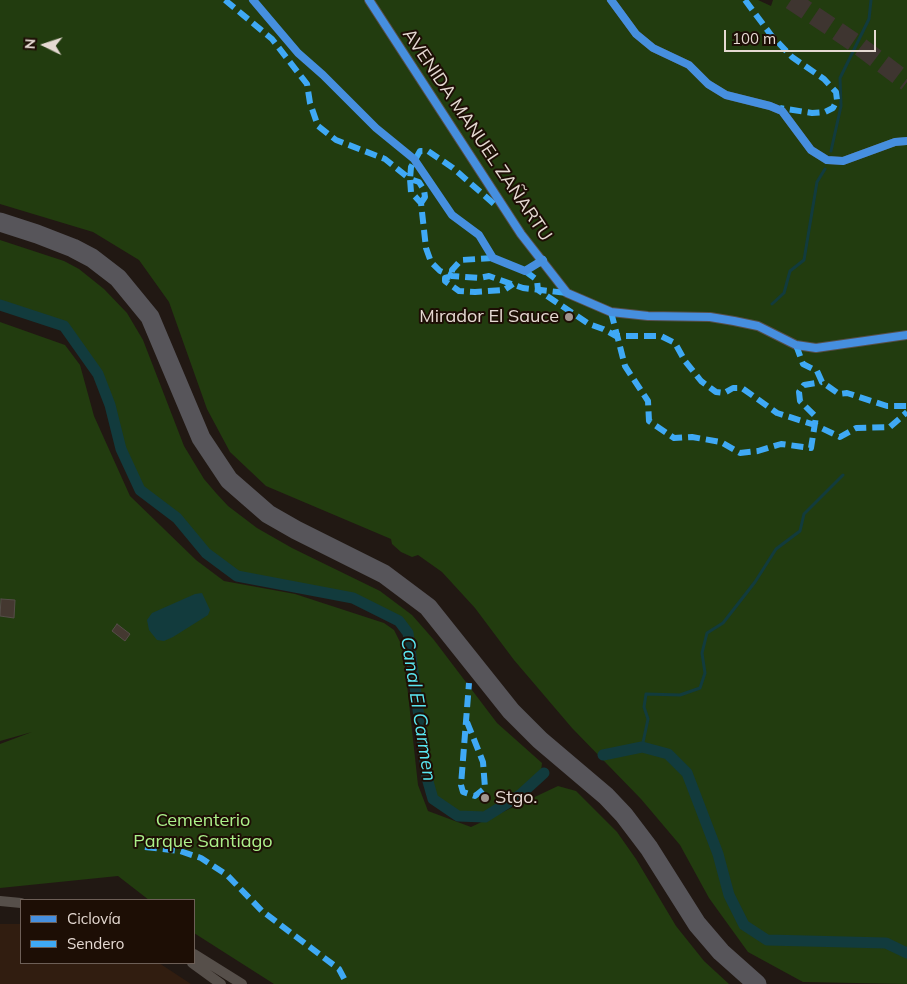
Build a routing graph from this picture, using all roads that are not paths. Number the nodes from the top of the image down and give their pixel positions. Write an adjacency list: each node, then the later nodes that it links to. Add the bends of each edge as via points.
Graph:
1 (368, 0): 5 (street, AVENIDA MANUEL ZAÑARTU, via 521,234 567,293 611,312 734,321 758,326 796,345 816,348)
2 (612, 0): 3 (street, via 636,34 653,48 689,65 708,84 726,95 782,111 811,150 827,160 843,161 894,142)
3 (907, 141)
4 (0, 222): 12 (highway, via 73,248 118,278 150,317 201,438 229,480 273,517 384,574 428,607 511,711 624,815 697,924 721,952)
5 (907, 335)
6 (0, 901): 7 (street)
7 (20, 902)
8 (195, 955): 11 (street)
9 (193, 964): 10 (street)
10 (221, 984)
11 (242, 984)
12 (757, 984)

